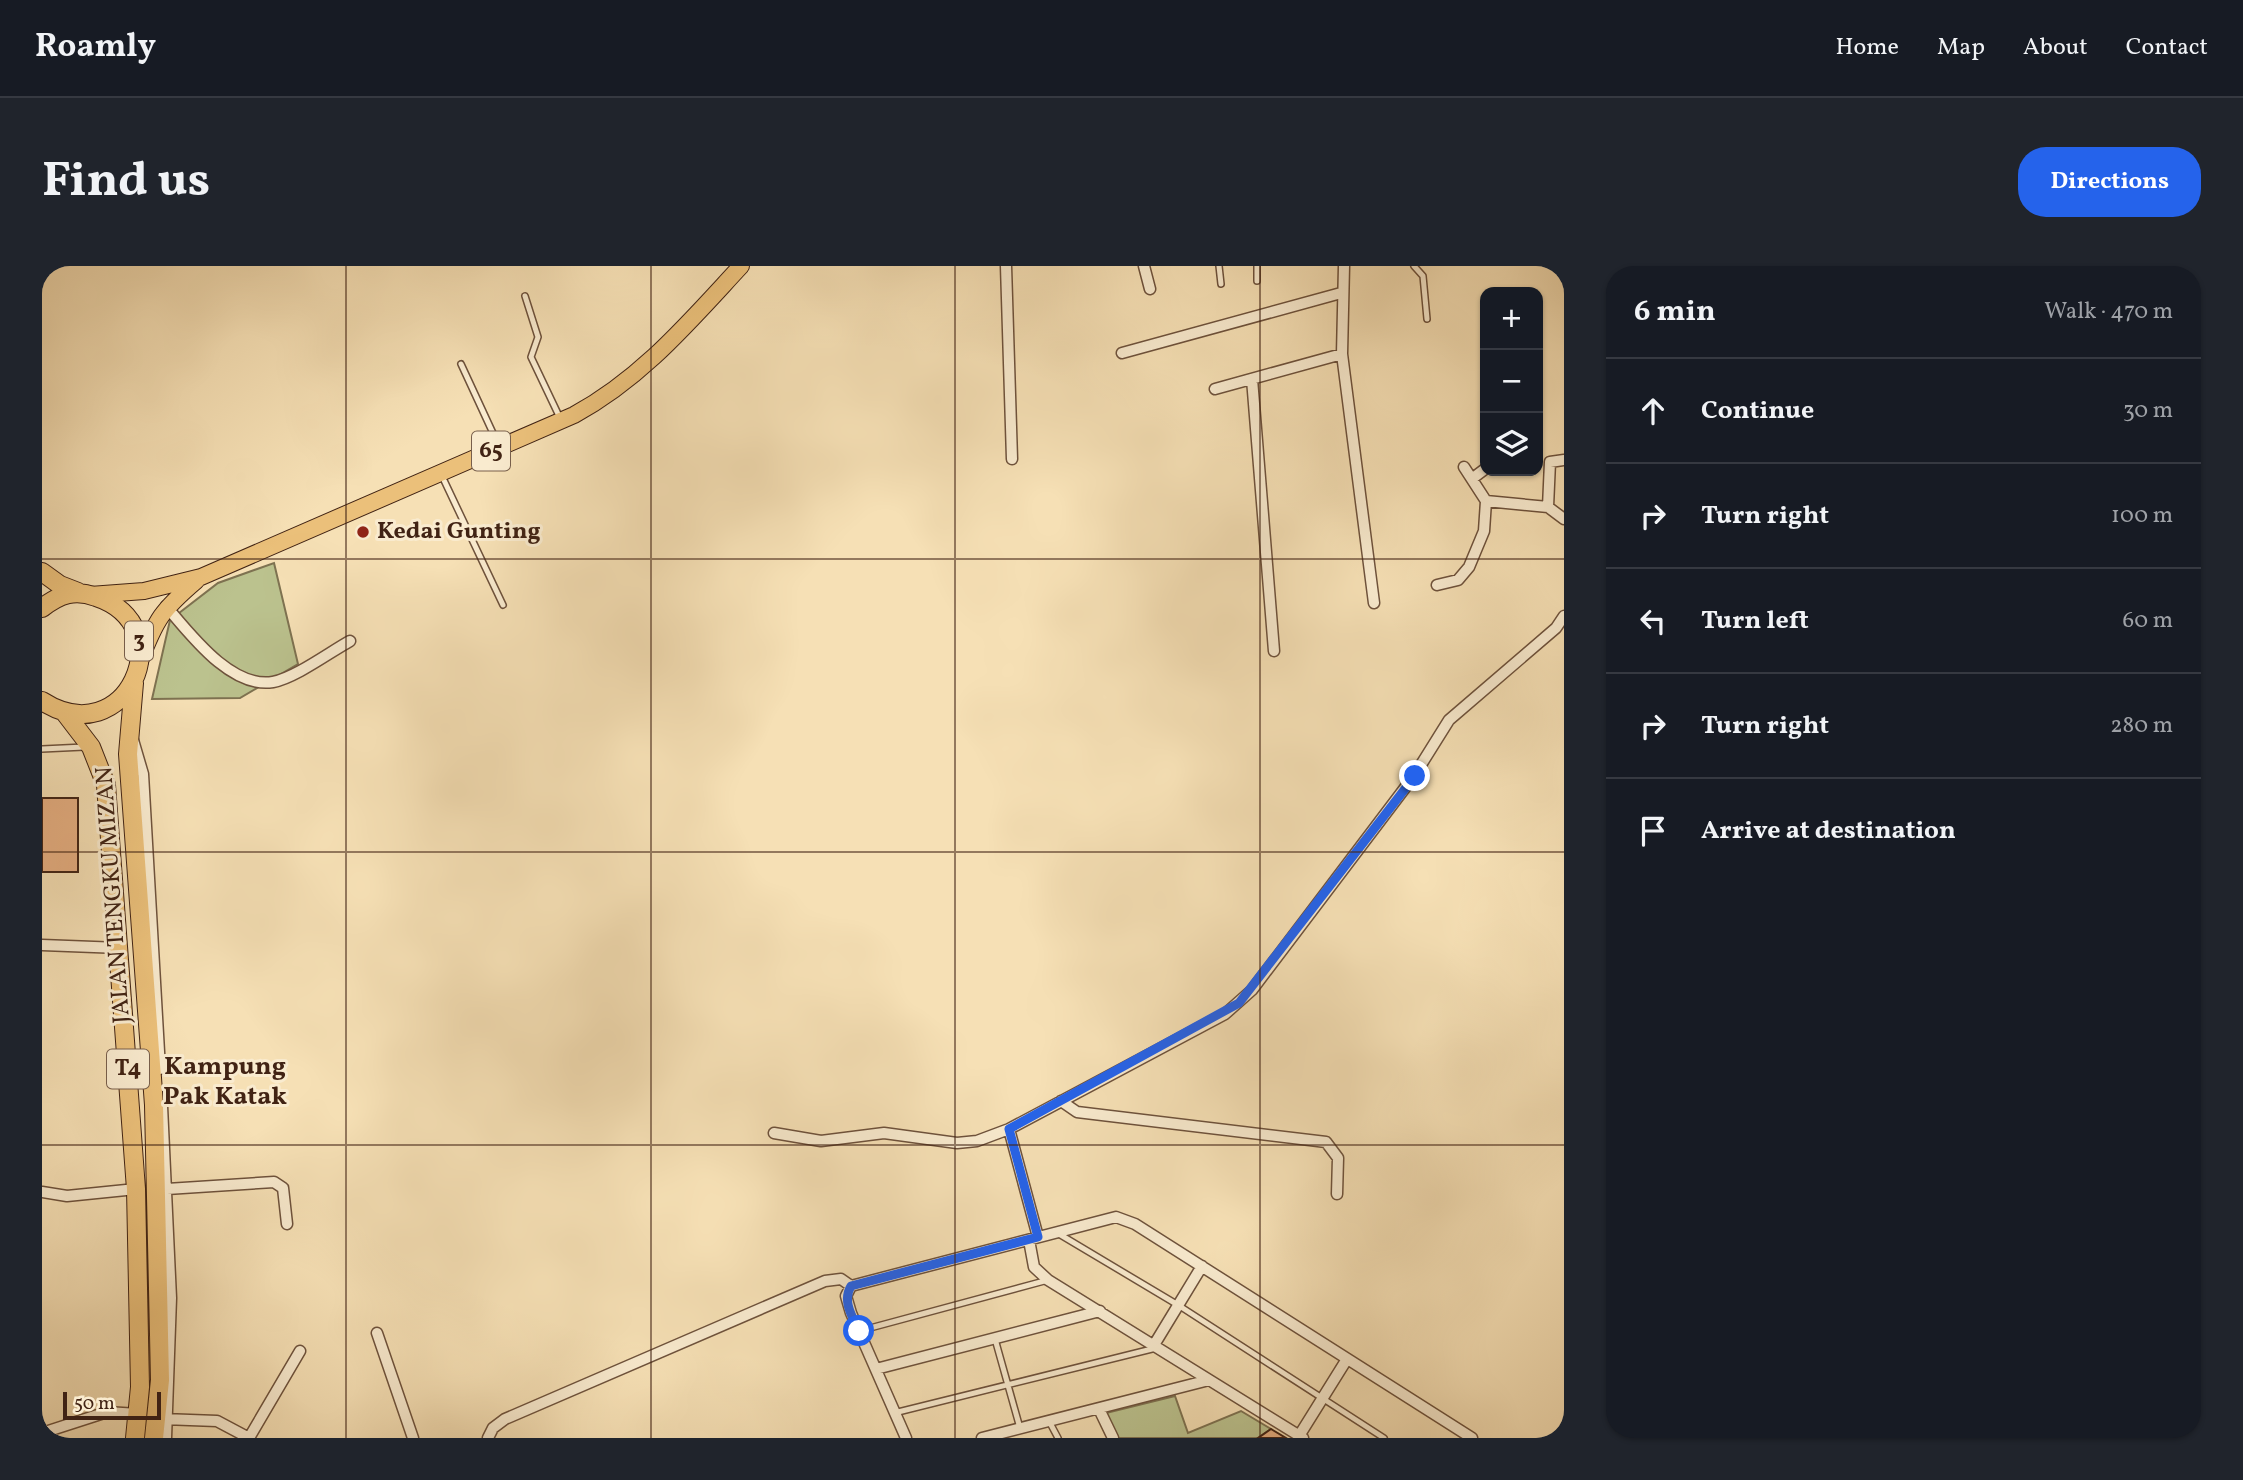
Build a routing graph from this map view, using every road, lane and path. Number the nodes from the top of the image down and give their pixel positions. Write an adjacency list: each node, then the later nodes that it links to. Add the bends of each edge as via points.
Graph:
1 (741, 266): 19 (main road, 65, via 663,351 613,393)
2 (1006, 266): 21 (street)
3 (1144, 266): 10 (street)
4 (1219, 266): 9 (lane)
5 (1257, 266): 8 (lane)
6 (1344, 266): 11 (street)
7 (1414, 266): 13 (lane, via 1423,276)
8 (1257, 281)
9 (1221, 284)
10 (1150, 289)
11 (1341, 293): 14 (street); 15 (street)
12 (525, 296): 19 (lane, via 538,337 531,357)
13 (1427, 319)
14 (1122, 353)
15 (1342, 354): 17 (street); 35 (street)
16 (461, 364): 20 (lane)
17 (1252, 379): 18 (street); 41 (street)
18 (1215, 388)
19 (561, 420): 20 (main road, 65)
20 (500, 447): 25 (main road, 65)
21 (1012, 459)
22 (1564, 460): 23 (street)
23 (1544, 462): 29 (street)
24 (1464, 467): 27 (street)
25 (441, 473): 32 (main road, 65); 36 (lane)
26 (1480, 473): 27 (street)
27 (1474, 478): 28 (street)
28 (1486, 501): 29 (street); 33 (street, via 1484,531 1474,560 1458,580)
29 (1548, 507): 30 (street)
30 (1564, 519)
31 (42, 572): 34 (highway, 3, via 60,585)
32 (201, 577): 34 (main road, 65, via 144,591); 37 (main road, 65)
33 (1437, 585)
34 (84, 593): 38 (highway, via 57,596); 42 (highway, 3, via 108,600 123,611 140,643)
35 (1374, 603)
36 (503, 605)
37 (166, 606): 40 (street, via 222,666 265,682 281,680); 42 (main road, 65)
38 (42, 608)
39 (1564, 615): 50 (street, via 1556,628 1450,720 1415,776 1239,1003)
40 (350, 641)
41 (1274, 651)
42 (140, 662): 43 (highway, 3)
43 (134, 683): 44 (highway, 3, via 105,710 85,715); 45 (highway, JALAN TENGKU MIZAN / T4)
44 (51, 708): 46 (highway, JALAN TENGKU MIZAN / T4)
45 (130, 731): 54 (street, via 142,774); 78 (highway, JALAN TENGKU MIZAN / T4, via 130,789 154,1105)
46 (91, 747): 47 (lane); 49 (highway, JALAN TENGKU MIZAN / T4, via 106,785)
47 (42, 749)
48 (42, 946): 49 (street)
49 (120, 948): 53 (highway, JALAN TENGKU MIZAN / T4)
50 (1061, 1101): 51 (street); 56 (street, via 1077,1112 1326,1142 1338,1158)
51 (1009, 1129): 52 (street, via 957,1143 884,1133 821,1141); 59 (street)
52 (774, 1133)
53 (136, 1189): 55 (street, via 67,1196); 77 (highway, JALAN TENGKU MIZAN / T4)
54 (167, 1189): 57 (street, via 274,1182 282,1188); 78 (street, via 171,1298)
55 (42, 1192)
56 (1337, 1194)
57 (287, 1224)
58 (1056, 1232): 59 (street); 60 (street, via 1116,1217 1135,1223); 63 (lane)
59 (1033, 1239): 61 (street, via 1034,1267); 62 (street)
60 (1202, 1266): 63 (street); 70 (street)
61 (1048, 1280): 64 (street); 65 (lane)
62 (851, 1286): 65 (street, via 846,1296); 88 (street, via 841,1279 825,1280 505,1419)
63 (1178, 1306): 68 (street); 74 (lane)
64 (1100, 1311): 67 (street); 68 (street)
65 (859, 1331): 71 (street)
66 (377, 1333): 87 (street)
67 (995, 1339): 71 (street); 73 (lane)
68 (1156, 1347): 72 (street); 73 (lane)
69 (300, 1352): 86 (street)
70 (1347, 1359): 74 (street); 94 (street)
71 (876, 1369): 76 (street)
72 (1209, 1380): 75 (street); 82 (street)
73 (1007, 1386): 76 (lane); 80 (lane)
74 (1322, 1399): 82 (street); 93 (lane)
75 (1099, 1409): 79 (street); 92 (street)
76 (894, 1413): 89 (street)
77 (138, 1414): 81 (street, via 107,1412); 83 (highway, JALAN TENGKU MIZAN / T4)
78 (163, 1419): 84 (highway, JALAN TENGKU MIZAN / T4); 85 (street); 86 (street, via 217,1421)
79 (1049, 1421): 80 (street); 91 (lane)
80 (1015, 1432): 90 (street)
81 (42, 1433)
82 (1301, 1437)
83 (135, 1438)
84 (154, 1438)
85 (166, 1438)
86 (249, 1438)
87 (413, 1438)
88 (488, 1438)
89 (906, 1438)
90 (982, 1438)
91 (1058, 1438)
92 (1113, 1438)
93 (1384, 1438)
94 (1472, 1438)

